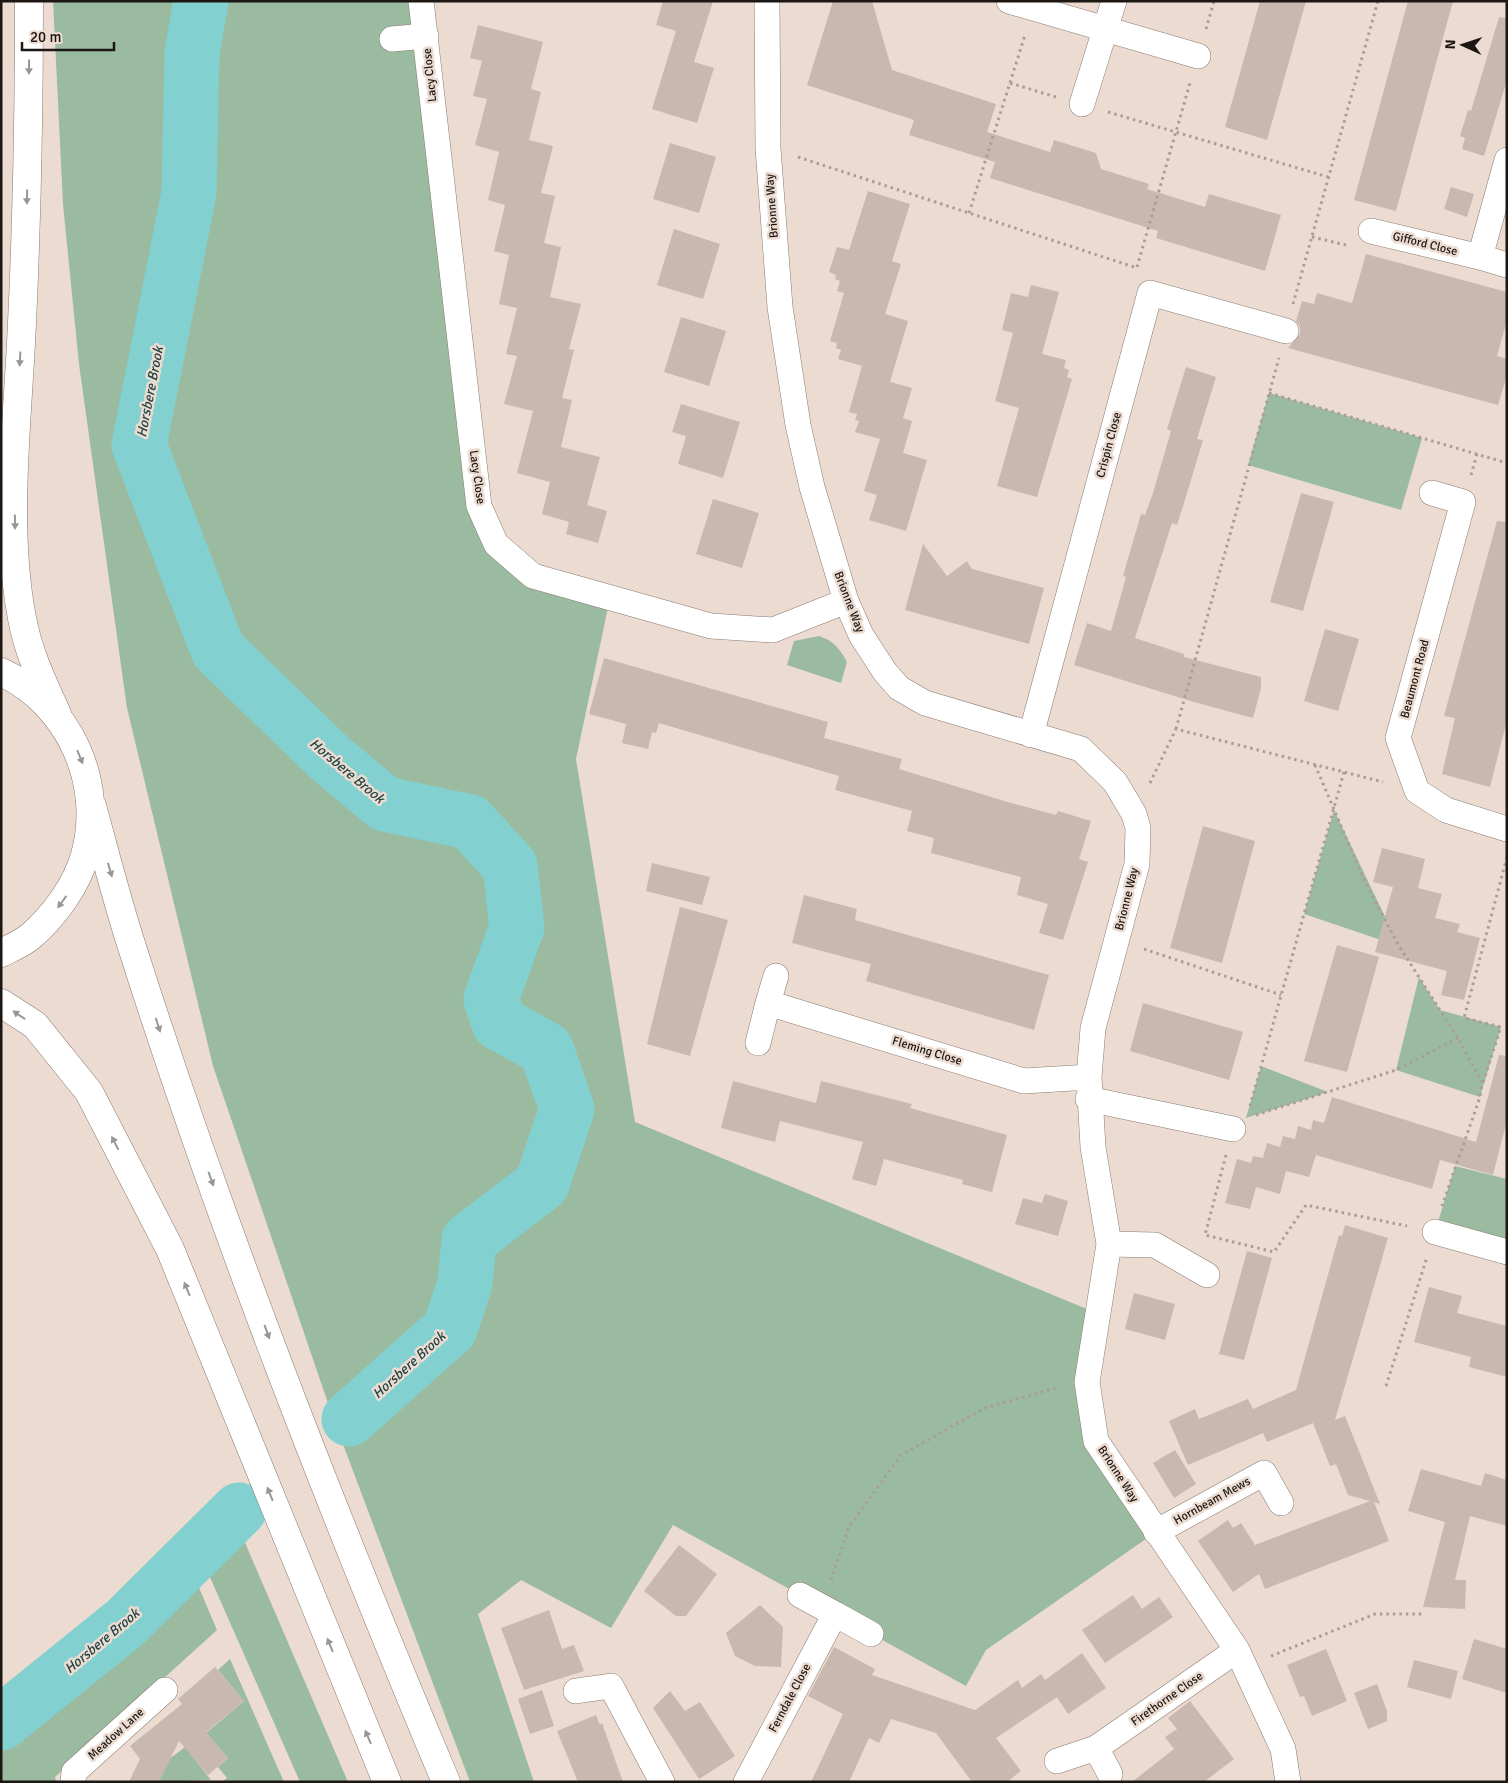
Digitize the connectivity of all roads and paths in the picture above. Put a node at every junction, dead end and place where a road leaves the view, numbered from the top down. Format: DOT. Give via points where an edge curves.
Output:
graph roads {
  1 [pos="29,1"];
  2 [pos="421,1"];
  3 [pos="767,1"];
  4 [pos="1009,1"];
  5 [pos="1114,1"];
  6 [pos="1214,1"];
  7 [pos="1378,1"];
  8 [pos="1033,8"];
  9 [pos="1106,29"];
  10 [pos="426,36"];
  11 [pos="392,39"];
  12 [pos="1198,56"];
  13 [pos="1082,104"];
  14 [pos="1176,132"];
  15 [pos="768,148"];
  16 [pos="1507,160"];
  17 [pos="1328,177"];
  18 [pos="969,213"];
  19 [pos="1371,231"];
  20 [pos="1480,257"];
  21 [pos="1507,264"];
  22 [pos="1137,268"];
  23 [pos="1150,293"];
  24 [pos="1286,330"];
  25 [pos="1269,392"];
  26 [pos="1507,463"];
  27 [pos="1432,493"];
  28 [pos="846,602"];
  29 [pos="1,672"];
  30 [pos="57,714"];
  31 [pos="1176,729"];
  32 [pos="1031,735"];
  33 [pos="1315,765"];
  34 [pos="1344,772"];
  35 [pos="1417,791"];
  36 [pos="92,806"];
  37 [pos="1334,810"];
  38 [pos="1134,814"];
  39 [pos="1507,829"];
  40 [pos="1507,857"];
  41 [pos="1117,939"];
  42 [pos="1,953"];
  43 [pos="776,976"];
  44 [pos="1281,995"];
  45 [pos="1,1003"];
  46 [pos="768,1003"];
  47 [pos="1458,1038"];
  48 [pos="758,1042"];
  49 [pos="1482,1082"];
  50 [pos="1088,1088"];
  51 [pos="1240,1124"];
  52 [pos="1435,1232"];
  53 [pos="1109,1244"];
  54 [pos="1507,1252"];
  55 [pos="1207,1274"];
  56 [pos="1087,1382"];
  57 [pos="1386,1386"];
  58 [pos="1281,1502"];
  59 [pos="1156,1532"];
  60 [pos="800,1595"];
  61 [pos="828,1610"];
  62 [pos="1422,1614"];
  63 [pos="871,1634"];
  64 [pos="1241,1658"];
  65 [pos="165,1690"];
  66 [pos="576,1691"];
  67 [pos="1096,1748"];
  68 [pos="1057,1761"];
  69 [pos="1110,1774"];
  70 [pos="73,1782"];
  71 [pos="386,1782"];
  72 [pos="446,1782"];
  73 [pos="662,1782"];
  74 [pos="746,1782"];
  75 [pos="1288,1782"];
  1 -- 30 [label="highway, one-way" via="26,219 14,478 16,555 22,618 36,666"];
  2 -- 10 [label="street, Lacy Close"];
  3 -- 15 [label="street, Brionne Way"];
  4 -- 8 [label="street"];
  5 -- 9 [label="street"];
  6 -- 12 [label="path"];
  7 -- 17 [label="path"];
  8 -- 9 [label="street"];
  8 -- 18 [label="path"];
  9 -- 12 [label="street"];
  9 -- 13 [label="street"];
  10 -- 11 [label="street, Lacy Close"];
  10 -- 28 [label="street, Lacy Close" via="479,506 496,544 533,576 711,626 773,630"];
  12 -- 14 [label="path"];
  14 -- 17 [label="path"];
  14 -- 22 [label="path"];
  15 -- 18 [label="path"];
  15 -- 28 [label="street, Brionne Way" via="780,307 798,425 812,487"];
  16 -- 20 [label="street"];
  17 -- 24 [label="path"];
  18 -- 22 [label="path"];
  19 -- 20 [label="street, Gifford Close"];
  20 -- 21 [label="street, Gifford Close"];
  22 -- 23 [label="path"];
  23 -- 24 [label="street"];
  23 -- 32 [label="street, Crispin Close"];
  24 -- 25 [label="path"];
  25 -- 26 [label="path"];
  25 -- 31 [label="path"];
  27 -- 35 [label="street, Beaumont Road" via="1463,502 1398,738"];
  28 -- 32 [label="street, Brionne Way" via="861,635 899,688 925,703"];
  29 -- 30 [label="highway" via="20,680"];
  30 -- 36 [label="highway, one-way" via="82,758"];
  31 -- 33 [label="path"];
  31 -- 38 [label="path"];
  32 -- 38 [label="street, Brionne Way" via="1081,749 1115,782"];
  33 -- 34 [label="path"];
  33 -- 37 [label="path"];
  34 -- 35 [label="path"];
  34 -- 37 [label="path"];
  35 -- 39 [label="street" via="1446,810"];
  36 -- 42 [label="highway, one-way" via="85,856 64,901 30,938"];
  36 -- 72 [label="highway, one-way" via="131,944 187,1113 304,1431"];
  37 -- 44 [label="path"];
  37 -- 47 [label="path" via="1399,946"];
  38 -- 41 [label="street, Brionne Way" via="1138,828 1137,864"];
  40 -- 49 [label="path" via="1464,1018 1501,1027"];
  41 -- 44 [label="path"];
  41 -- 50 [label="street, Brionne Way" via="1093,1028"];
  43 -- 46 [label="street"];
  44 -- 51 [label="path"];
  71 -- 45 [label="highway, one-way" via="170,1249 90,1092 35,1025"];
  46 -- 48 [label="street"];
  46 -- 50 [label="street, Fleming Close" via="1024,1081"];
  47 -- 49 [label="path"];
  47 -- 51 [label="path" via="1396,1070"];
  49 -- 52 [label="path"];
  50 -- 51 [label="street"];
  50 -- 53 [label="street, Brionne Way" via="1093,1147"];
  51 -- 52 [label="path" via="1205,1235 1274,1252 1306,1205"];
  52 -- 54 [label="street"];
  52 -- 57 [label="path"];
  53 -- 55 [label="street" via="1154,1245"];
  53 -- 56 [label="street, Brionne Way"];
  56 -- 59 [label="street, Brionne Way" via="1096,1442"];
  56 -- 61 [label="path" via="984,1408 901,1455 849,1526"];
  58 -- 59 [label="street, Hornbeam Mews" via="1264,1473"];
  59 -- 64 [label="street, Brionne Way"];
  60 -- 61 [label="street"];
  61 -- 63 [label="street"];
  61 -- 74 [label="street, Ferndale Close"];
  62 -- 64 [label="path" via="1374,1614"];
  64 -- 67 [label="street, Firethorne Close"];
  64 -- 75 [label="street, Brionne Way" via="1283,1750"];
  65 -- 70 [label="street, Meadow Lane" via="74,1772"];
  66 -- 73 [label="street" via="611,1686"];
  67 -- 68 [label="street, Firethorne Close"];
  67 -- 69 [label="street"];
}
